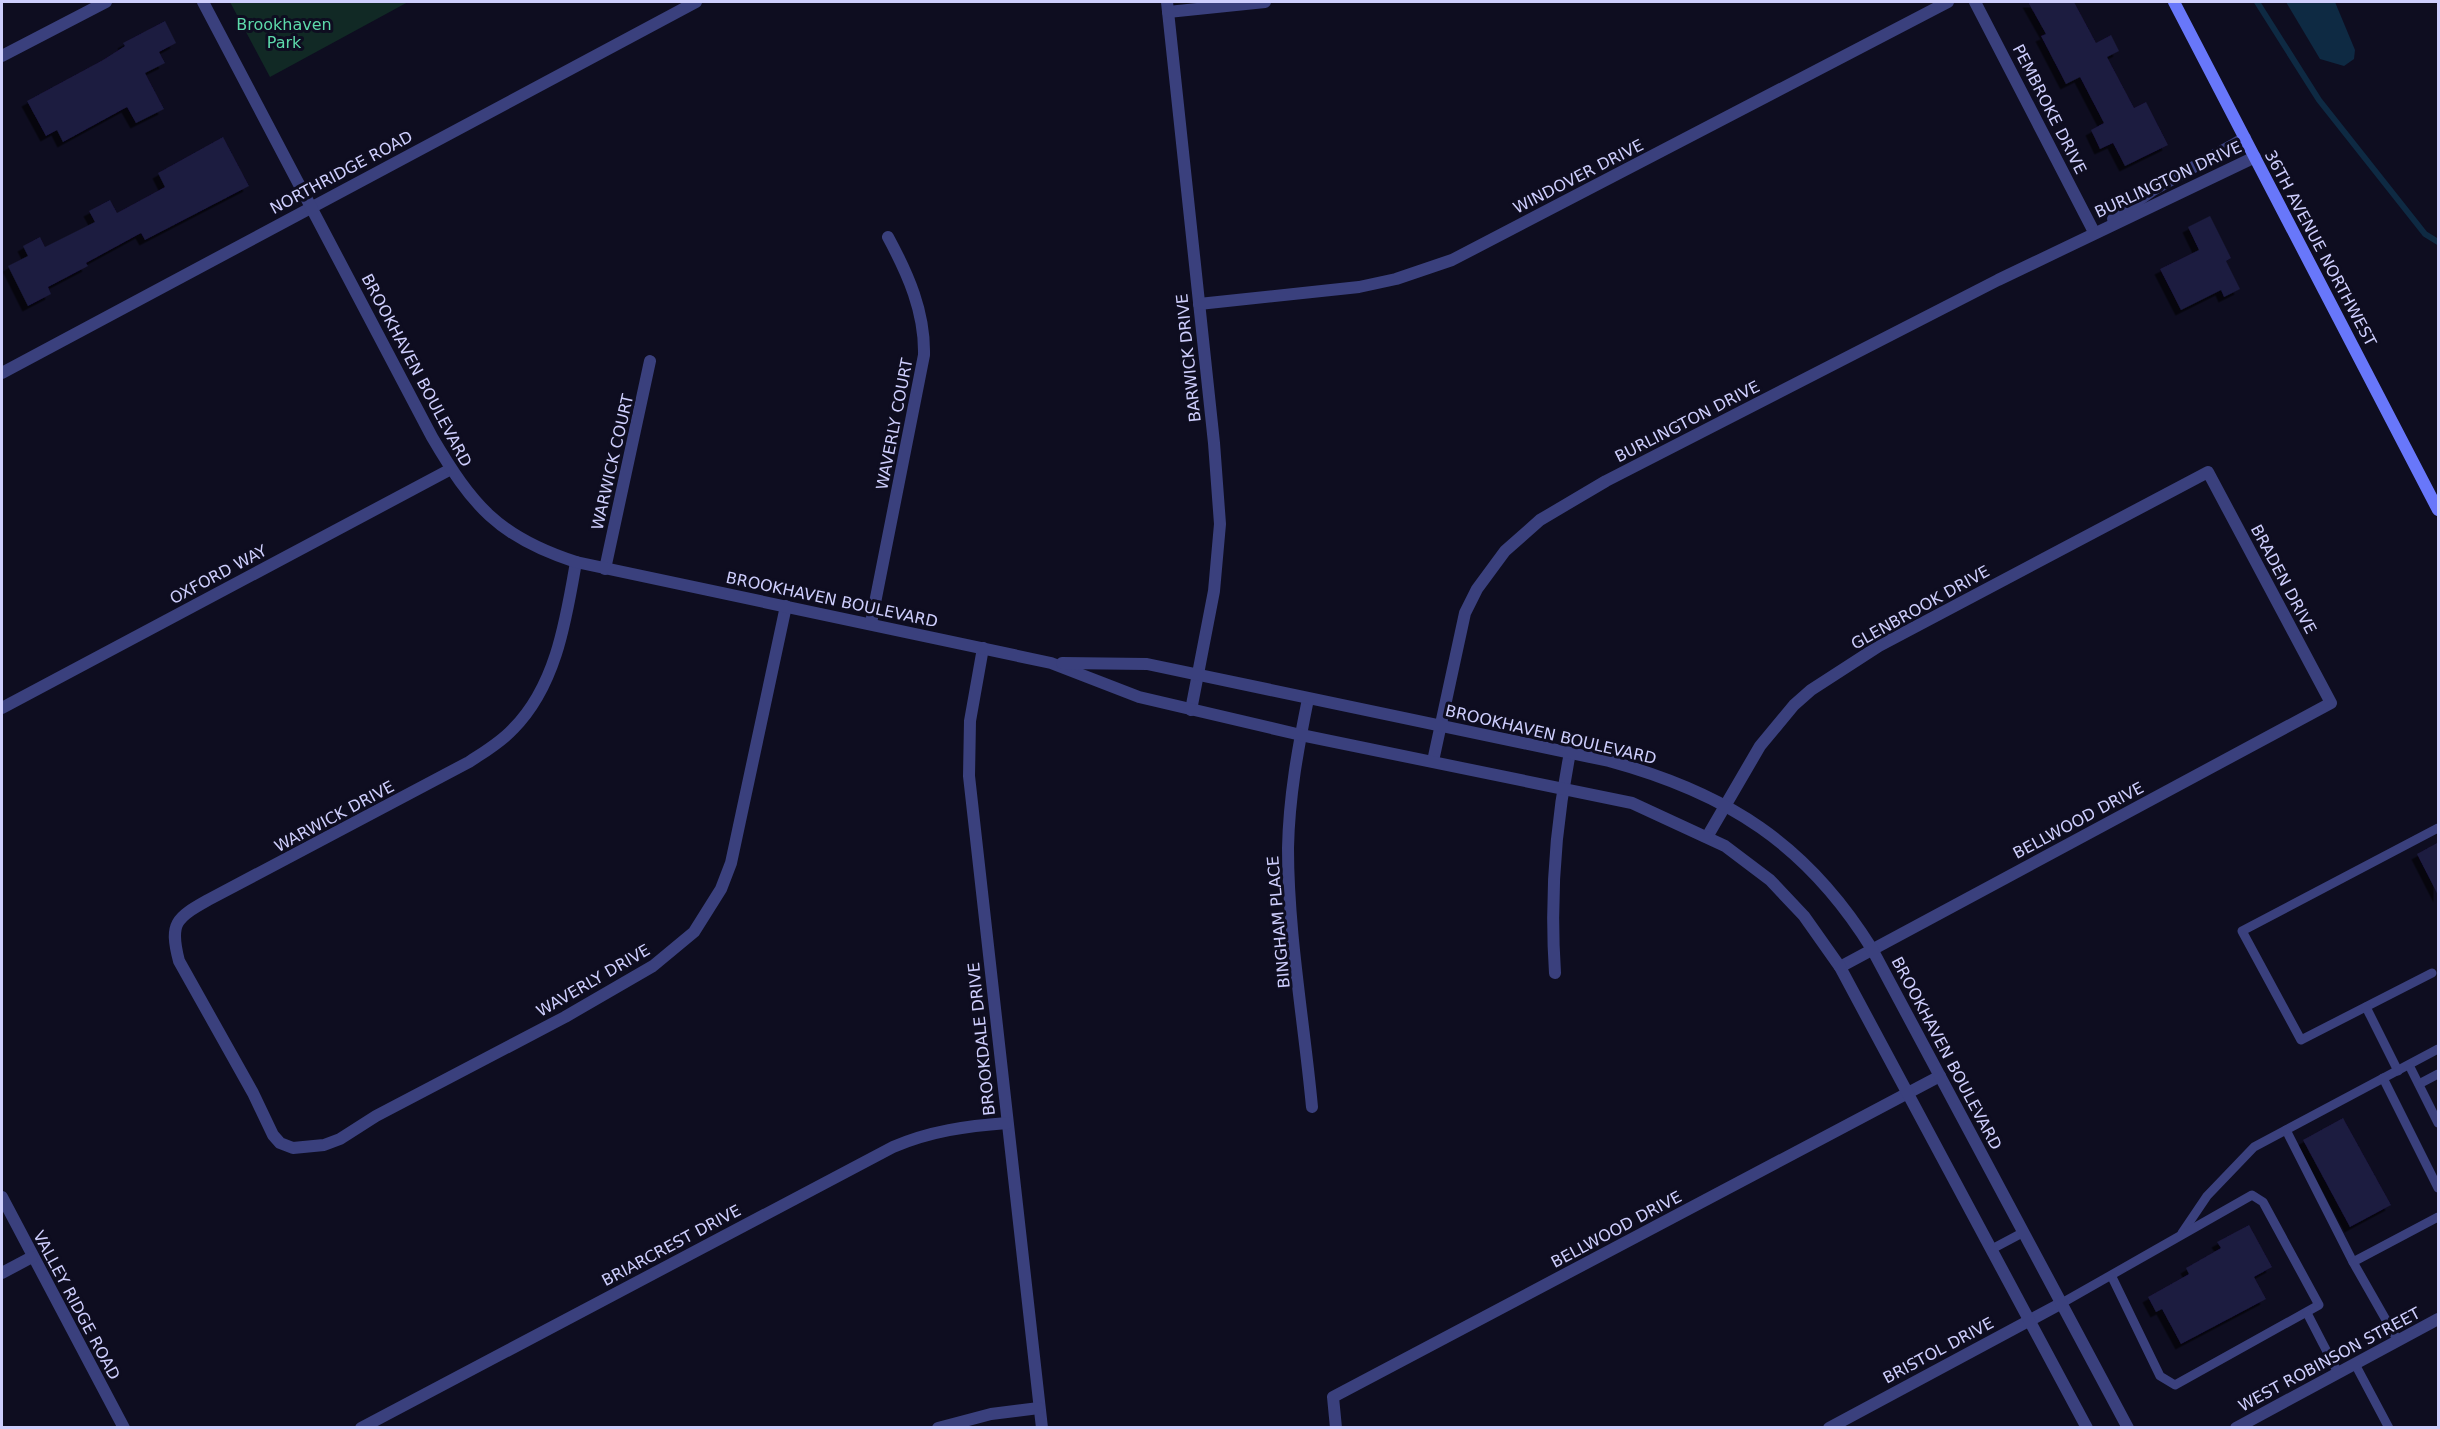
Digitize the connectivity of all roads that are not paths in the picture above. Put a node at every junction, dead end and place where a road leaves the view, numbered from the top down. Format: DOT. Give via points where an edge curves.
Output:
graph roads {
  1 [pos="106,2"];
  2 [pos="203,2"];
  3 [pos="696,2"];
  4 [pos="1264,2"];
  5 [pos="1948,2"];
  6 [pos="1976,2"];
  7 [pos="2174,2"];
  8 [pos="1167,7"];
  9 [pos="2,56"];
  10 [pos="2245,138"];
  11 [pos="2255,157"];
  12 [pos="312,206"];
  13 [pos="2094,232"];
  14 [pos="888,237"];
  15 [pos="1199,304"];
  16 [pos="650,362"];
  17 [pos="2,373"];
  18 [pos="451,469"];
  19 [pos="2208,472"];
  20 [pos="2439,510"];
  21 [pos="576,562"];
  22 [pos="605,569"];
  23 [pos="786,606"];
  24 [pos="871,623"];
  25 [pos="983,648"];
  26 [pos="1051,663"];
  27 [pos="1198,675"];
  28 [pos="1308,699"];
  29 [pos="2331,703"];
  30 [pos="2,708"];
  31 [pos="1191,710"];
  32 [pos="1440,725"];
  33 [pos="1301,735"];
  34 [pos="1570,753"];
  35 [pos="1433,761"];
  36 [pos="1563,789"];
  37 [pos="1725,804"];
  38 [pos="2439,828"];
  39 [pos="1707,837"];
  40 [pos="1872,949"];
  41 [pos="1840,967"];
  42 [pos="1555,973"];
  43 [pos="2432,973"];
  44 [pos="2366,1007"];
  45 [pos="2439,1049"];
  46 [pos="2409,1065"];
  47 [pos="2398,1071"];
  48 [pos="2439,1074"];
  49 [pos="1940,1076"];
  50 [pos="2383,1078"];
  51 [pos="2419,1084"];
  52 [pos="253,1093"];
  53 [pos="1910,1093"];
  54 [pos="1312,1107"];
  55 [pos="1007,1123"];
  56 [pos="2439,1123"];
  57 [pos="2286,1130"];
  58 [pos="2439,1188"];
  59 [pos="2,1197"];
  60 [pos="2439,1217"];
  61 [pos="2024,1232"];
  62 [pos="2180,1235"];
  63 [pos="1992,1249"];
  64 [pos="32,1257"];
  65 [pos="2353,1262"];
  66 [pos="2,1273"];
  67 [pos="2111,1275"];
  68 [pos="2062,1303"];
  69 [pos="2307,1313"];
  70 [pos="2439,1319"];
  71 [pos="2030,1320"];
  72 [pos="2398,1341"];
  73 [pos="2355,1364"];
  74 [pos="2338,1373"];
  75 [pos="1039,1408"];
  76 [pos="124,1428"];
  77 [pos="361,1428"];
  78 [pos="938,1428"];
  79 [pos="1042,1428"];
  80 [pos="1336,1428"];
  81 [pos="1829,1428"];
  82 [pos="2087,1428"];
  83 [pos="2127,1428"];
  84 [pos="2236,1428"];
  85 [pos="2389,1428"];
  1 -- 9 [label="street"];
  2 -- 12 [label="street, BROOKHAVEN BOULEVARD"];
  3 -- 12 [label="street, NORTHRIDGE ROAD"];
  4 -- 8 [label="street"];
  5 -- 15 [label="street, WINDOVER DRIVE" via="1452,260 1359,287"];
  6 -- 13 [label="street, PEMBROKE DRIVE"];
  7 -- 10 [label="main road, 36TH AVENUE NORTHWEST"];
  8 -- 15 [label="street, BARWICK DRIVE"];
  10 -- 11 [label="main road, 36TH AVENUE NORTHWEST"];
  10 -- 13 [label="street, BURLINGTON DRIVE" via="2153,190"];
  11 -- 13 [label="street, BURLINGTON DRIVE"];
  11 -- 20 [label="main road, 36TH AVENUE NORTHWEST"];
  12 -- 17 [label="street, NORTHRIDGE ROAD"];
  12 -- 18 [label="street, BROOKHAVEN BOULEVARD"];
  13 -- 32 [label="street, BURLINGTON DRIVE" via="1616,476 1540,520 1505,551 1477,589 1466,613"];
  14 -- 24 [label="street, WAVERLY COURT" via="906,272 922,321 924,355"];
  15 -- 27 [label="street, BARWICK DRIVE" via="1220,524 1217,568"];
  16 -- 22 [label="street, WARWICK COURT"];
  18 -- 21 [label="street, BROOKHAVEN BOULEVARD" via="464,489 499,525 544,552"];
  18 -- 30 [label="street, OXFORD WAY"];
  19 -- 29 [label="street, BRADEN DRIVE"];
  19 -- 37 [label="street, GLENBROOK DRIVE" via="1879,646 1832,675 1802,697 1776,725"];
  21 -- 22 [label="street, BROOKHAVEN BOULEVARD"];
  21 -- 52 [label="street, WARWICK DRIVE" via="554,661 536,698 514,729 469,762 208,900 175,924 179,961"];
  22 -- 23 [label="street, BROOKHAVEN BOULEVARD"];
  23 -- 24 [label="street, BROOKHAVEN BOULEVARD"];
  23 -- 52 [label="street, WAVERLY DRIVE" via="731,863 712,904 694,932 677,948 630,981 324,1145 293,1148 280,1143"];
  24 -- 25 [label="street, BROOKHAVEN BOULEVARD"];
  25 -- 26 [label="street, BROOKHAVEN BOULEVARD"];
  25 -- 55 [label="street, BROOKDALE DRIVE" via="970,721 969,776"];
  26 -- 27 [label="street, BROOKHAVEN BOULEVARD" via="1147,664"];
  26 -- 31 [label="street, BROOKHAVEN BOULEVARD" via="1139,697"];
  27 -- 28 [label="street, BROOKHAVEN BOULEVARD"];
  27 -- 31 [label="street, BARWICK DRIVE"];
  28 -- 32 [label="street, BROOKHAVEN BOULEVARD"];
  28 -- 33 [label="street, BINGHAM PLACE"];
  29 -- 40 [label="street, BELLWOOD DRIVE"];
  31 -- 33 [label="street, BROOKHAVEN BOULEVARD"];
  32 -- 34 [label="street, BROOKHAVEN BOULEVARD"];
  32 -- 35 [label="street, BURLINGTON DRIVE"];
  33 -- 35 [label="street, BROOKHAVEN BOULEVARD"];
  33 -- 54 [label="street, BINGHAM PLACE" via="1290,806 1289,893"];
  34 -- 36 [label="street"];
  34 -- 37 [label="street, BROOKHAVEN BOULEVARD" via="1646,771"];
  35 -- 36 [label="street, BROOKHAVEN BOULEVARD"];
  36 -- 39 [label="street, BROOKHAVEN BOULEVARD" via="1632,803"];
  36 -- 42 [label="street" via="1554,863"];
  37 -- 39 [label="street, GLENBROOK DRIVE"];
  37 -- 40 [label="street, BROOKHAVEN BOULEVARD" via="1784,843 1804,862 1842,905"];
  38 -- 44 [label="lane" via="2242,931 2301,1040"];
  39 -- 41 [label="street, BROOKHAVEN BOULEVARD" via="1770,880 1804,916"];
  40 -- 41 [label="street, BELLWOOD DRIVE"];
  40 -- 49 [label="street, BROOKHAVEN BOULEVARD"];
  41 -- 53 [label="street, BROOKHAVEN BOULEVARD"];
  43 -- 44 [label="lane"];
  44 -- 47 [label="lane"];
  45 -- 46 [label="lane"];
  46 -- 47 [label="lane"];
  46 -- 51 [label="lane"];
  47 -- 50 [label="lane"];
  48 -- 51 [label="lane"];
  49 -- 53 [label="street, BELLWOOD DRIVE"];
  49 -- 61 [label="street, BROOKHAVEN BOULEVARD"];
  50 -- 57 [label="lane"];
  50 -- 58 [label="lane"];
  51 -- 56 [label="lane"];
  53 -- 63 [label="street, BROOKHAVEN BOULEVARD"];
  53 -- 80 [label="street, BELLWOOD DRIVE" via="1333,1397"];
  55 -- 75 [label="street, BROOKDALE DRIVE"];
  55 -- 77 [label="street, BRIARCREST DRIVE" via="946,1130 893,1147"];
  57 -- 62 [label="lane" via="2254,1146 2206,1196"];
  57 -- 65 [label="lane"];
  59 -- 64 [label="street, VALLEY RIDGE ROAD"];
  60 -- 65 [label="lane"];
  61 -- 63 [label="lane"];
  61 -- 68 [label="street, BROOKHAVEN BOULEVARD"];
  62 -- 67 [label="lane"];
  62 -- 69 [label="lane" via="2252,1195 2262,1202 2319,1305"];
  63 -- 71 [label="street, BROOKHAVEN BOULEVARD"];
  64 -- 66 [label="street"];
  64 -- 76 [label="street, VALLEY RIDGE ROAD"];
  65 -- 72 [label="lane"];
  67 -- 68 [label="lane"];
  67 -- 69 [label="lane" via="2160,1376 2175,1385"];
  68 -- 71 [label="street, BRISTOL DRIVE"];
  68 -- 83 [label="street, BROOKHAVEN BOULEVARD"];
  69 -- 74 [label="lane"];
  70 -- 72 [label="street, WEST ROBINSON STREET"];
  71 -- 81 [label="street, BRISTOL DRIVE"];
  71 -- 82 [label="street, BROOKHAVEN BOULEVARD"];
  72 -- 73 [label="street, WEST ROBINSON STREET"];
  73 -- 74 [label="street, WEST ROBINSON STREET"];
  73 -- 85 [label="lane"];
  74 -- 84 [label="street, WEST ROBINSON STREET"];
  75 -- 78 [label="street" via="991,1414"];
  75 -- 79 [label="street, BROOKDALE DRIVE"];
}
